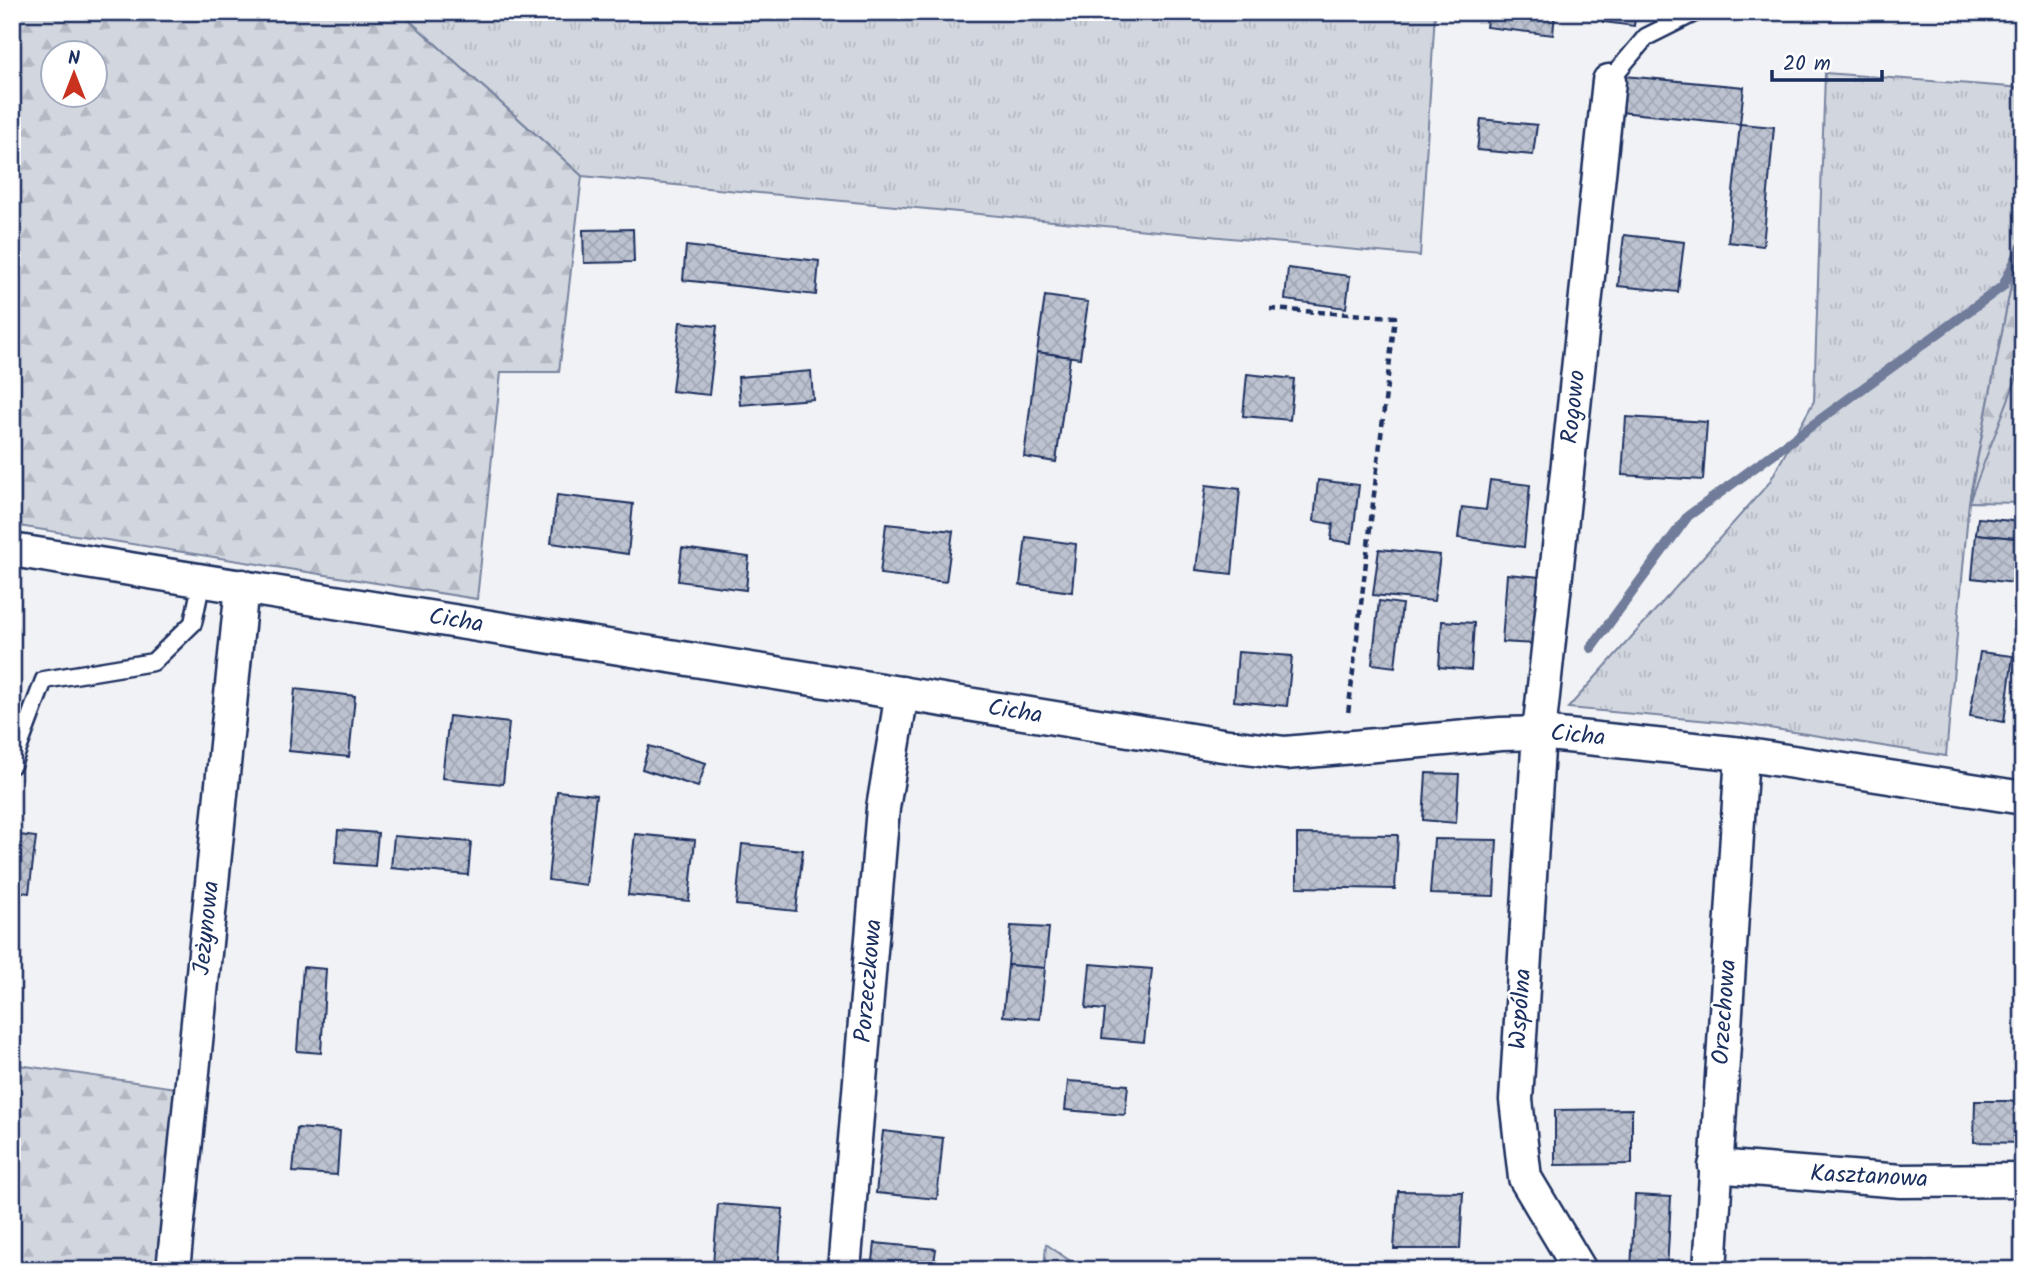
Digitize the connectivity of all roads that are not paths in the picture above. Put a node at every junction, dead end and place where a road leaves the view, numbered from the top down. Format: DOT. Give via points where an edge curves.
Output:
graph roads {
  1 [pos="1696,12"];
  2 [pos="1609,81"];
  3 [pos="12,550"];
  4 [pos="202,580"];
  5 [pos="242,586"];
  6 [pos="902,693"];
  7 [pos="1539,733"];
  8 [pos="1742,754"];
  9 [pos="12,765"];
  10 [pos="2023,798"];
  11 [pos="1716,1166"];
  12 [pos="2023,1180"];
  13 [pos="173,1270"];
  14 [pos="844,1270"];
  15 [pos="1580,1270"];
  16 [pos="1710,1270"];
  1 -- 2 [label="lane" via="1646,37"];
  2 -- 7 [label="street, Rogowo"];
  3 -- 4 [label="street, Cicha"];
  4 -- 5 [label="street, Cicha"];
  4 -- 9 [label="lane" via="194,623 153,662 44,680"];
  5 -- 6 [label="street, Cicha"];
  5 -- 13 [label="street, Jeżynowa"];
  6 -- 7 [label="street, Cicha" via="1285,753"];
  6 -- 14 [label="street, Porzeczkowa" via="883,808"];
  7 -- 8 [label="street, Cicha"];
  7 -- 15 [label="street, Wspólna" via="1516,1100 1525,1178"];
  8 -- 10 [label="street, Cicha"];
  8 -- 11 [label="street, Orzechowa"];
  11 -- 12 [label="street, Kasztanowa" via="1901,1181"];
  11 -- 16 [label="street, Orzechowa"];
}
